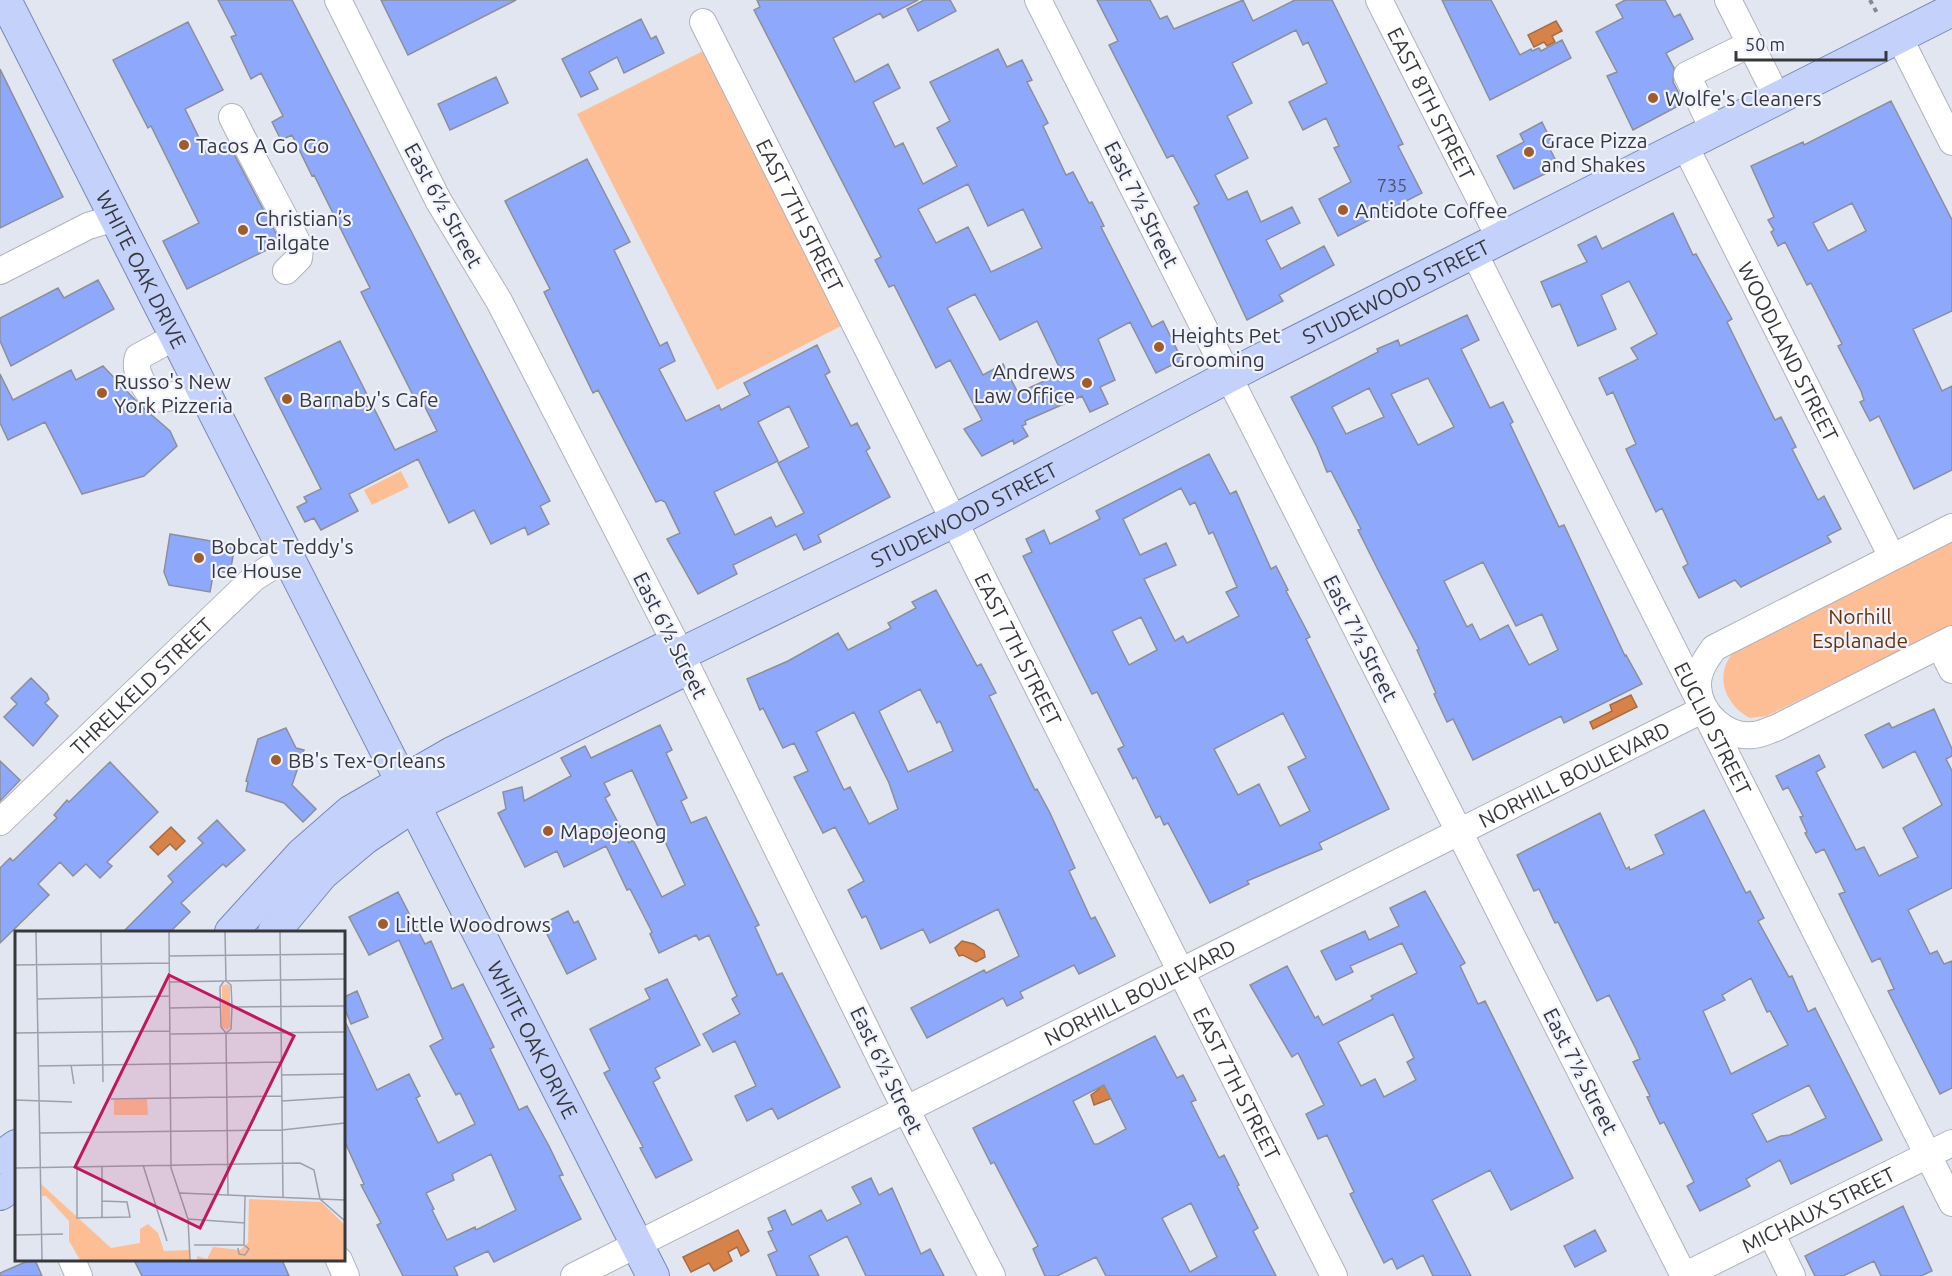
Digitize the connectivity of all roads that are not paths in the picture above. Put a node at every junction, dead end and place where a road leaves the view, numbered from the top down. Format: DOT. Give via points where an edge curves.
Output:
graph roads {
  1 [pos="338,0"];
  2 [pos="1038,0"];
  3 [pos="1379,0"];
  4 [pos="1728,0"];
  5 [pos="1952,10"];
  6 [pos="6,12"];
  7 [pos="703,22"];
  8 [pos="1899,37"];
  9 [pos="1750,44"];
  10 [pos="1778,99"];
  11 [pos="232,117"];
  12 [pos="1714,131"];
  13 [pos="1952,142"];
  14 [pos="1685,146"];
  15 [pos="114,218"];
  16 [pos="1487,246"];
  17 [pos="0,271"];
  18 [pos="286,271"];
  19 [pos="175,337"];
  20 [pos="1229,376"];
  21 [pos="198,382"];
  22 [pos="954,521"];
  23 [pos="1952,527"];
  24 [pos="287,556"];
  25 [pos="1892,556"];
  26 [pos="1946,642"];
  27 [pos="681,654"];
  28 [pos="1952,670"];
  29 [pos="1704,709"];
  30 [pos="407,794"];
  31 [pos="0,822"];
  32 [pos="1460,832"];
  33 [pos="233,931"];
  34 [pos="276,931"];
  35 [pos="1181,972"];
  36 [pos="906,1109"];
  37 [pos="1952,1143"];
  38 [pos="15,1147"];
  39 [pos="1928,1155"];
  40 [pos="0,1158"];
  41 [pos="15,1184"];
  42 [pos="0,1194"];
  43 [pos="1952,1203"];
  44 [pos="1771,1233"];
  45 [pos="637,1244"];
  46 [pos="72,1261"];
  47 [pos="339,1261"];
  48 [pos="79,1276"];
  49 [pos="346,1276"];
  50 [pos="574,1276"];
  51 [pos="653,1276"];
  52 [pos="992,1276"];
  53 [pos="1334,1276"];
  54 [pos="1684,1276"];
  55 [pos="1792,1276"];
  1 -- 27 [label="street, East 6½ Street" via="438,200 499,301"];
  2 -- 20 [label="street, East 7½ Street"];
  3 -- 16 [label="street, EAST 8TH STREET"];
  4 -- 9 [label="street"];
  5 -- 8 [label="main road, STUDEWOOD STREET"];
  6 -- 15 [label="main road, WHITE OAK DRIVE"];
  7 -- 22 [label="street, EAST 7TH STREET"];
  8 -- 10 [label="main road, STUDEWOOD STREET"];
  8 -- 13 [label="street"];
  9 -- 10 [label="street"];
  9 -- 12 [label="street" via="1687,75"];
  10 -- 12 [label="main road, STUDEWOOD STREET"];
  11 -- 18 [label="street" via="300,248 299,258"];
  12 -- 14 [label="main road, STUDEWOOD STREET"];
  14 -- 16 [label="main road, STUDEWOOD STREET"];
  14 -- 25 [label="street, WOODLAND STREET"];
  15 -- 17 [label="street" via="88,226"];
  15 -- 19 [label="main road, WHITE OAK DRIVE"];
  16 -- 20 [label="main road, STUDEWOOD STREET"];
  16 -- 29 [label="street, EUCLID STREET"];
  19 -- 21 [label="main road, WHITE OAK DRIVE"];
  19 -- 21 [label="street" via="138,357 135,369 148,394 155,399 166,399"];
  20 -- 22 [label="main road, STUDEWOOD STREET"];
  20 -- 32 [label="street, East 7½ Street"];
  21 -- 24 [label="main road, WHITE OAK DRIVE"];
  22 -- 27 [label="main road, STUDEWOOD STREET"];
  22 -- 35 [label="street, EAST 7TH STREET"];
  23 -- 25 [label="street"];
  24 -- 30 [label="main road, WHITE OAK DRIVE"];
  24 -- 31 [label="street, THRELKELD STREET" via="254,578"];
  25 -- 29 [label="street" via="1714,648 1703,663 1698,686"];
  26 -- 28 [label="street"];
  26 -- 29 [label="street" via="1776,728 1754,735 1737,734 1720,726"];
  27 -- 30 [label="main road" via="674,675"];
  27 -- 36 [label="street, East 6½ Street"];
  29 -- 32 [label="street, NORHILL BOULEVARD"];
  29 -- 39 [label="street, EUCLID STREET"];
  30 -- 33 [label="main road" via="347,814 302,854"];
  30 -- 34 [label="main road" via="365,838 322,874"];
  30 -- 45 [label="main road, WHITE OAK DRIVE"];
  32 -- 35 [label="street, NORHILL BOULEVARD"];
  32 -- 54 [label="street, East 7½ Street"];
  35 -- 36 [label="street, NORHILL BOULEVARD"];
  35 -- 53 [label="street, EAST 7TH STREET"];
  36 -- 45 [label="street, NORHILL BOULEVARD"];
  36 -- 52 [label="street, East 6½ Street"];
  37 -- 39 [label="street, MICHAUX STREET"];
  38 -- 40 [label="main road"];
  39 -- 43 [label="street, EUCLID STREET"];
  39 -- 44 [label="street, MICHAUX STREET"];
  41 -- 42 [label="main road"];
  44 -- 54 [label="street, MICHAUX STREET"];
  44 -- 55 [label="street"];
  45 -- 50 [label="street, NORHILL BOULEVARD"];
  45 -- 51 [label="main road, WHITE OAK DRIVE"];
  46 -- 48 [label="street"];
  47 -- 49 [label="street"];
}
